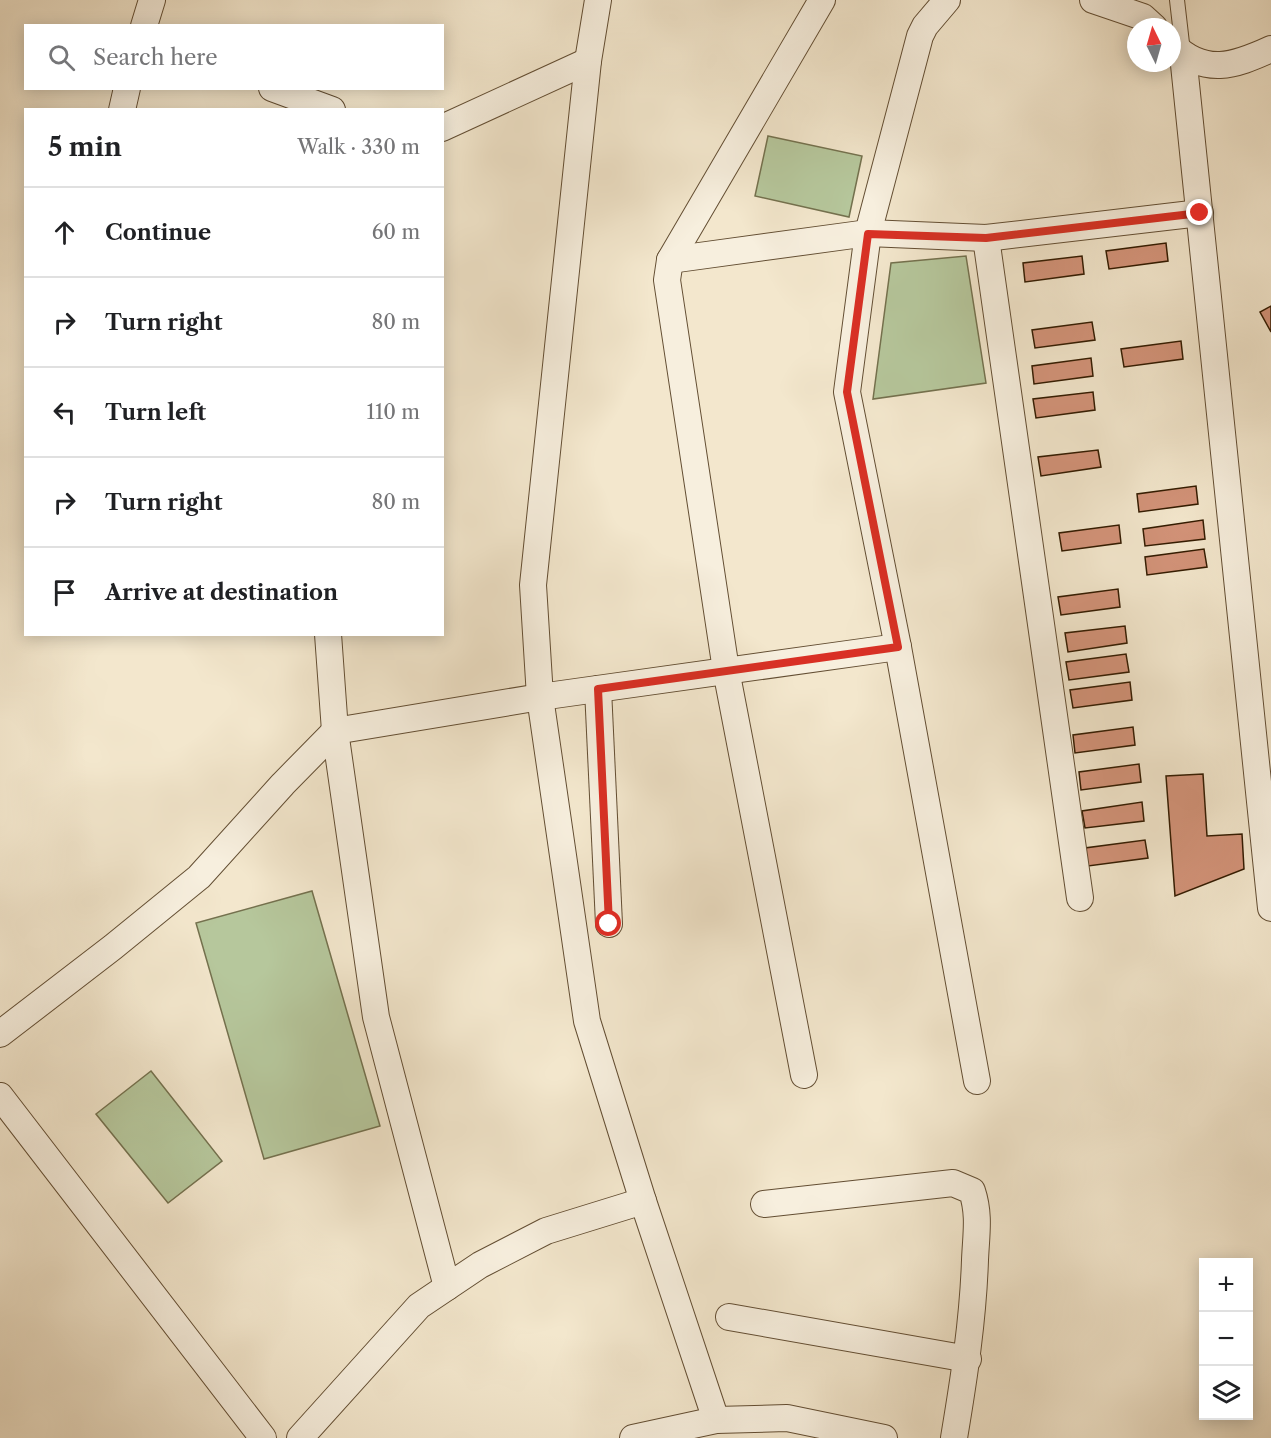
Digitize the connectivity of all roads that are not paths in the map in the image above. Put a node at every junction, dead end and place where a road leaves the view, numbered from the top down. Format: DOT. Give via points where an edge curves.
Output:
graph roads {
  1 [pos="152,0"];
  2 [pos="598,0"];
  3 [pos="822,0"];
  4 [pos="947,0"];
  5 [pos="1093,0"];
  6 [pos="1177,0"];
  7 [pos="1144,18"];
  8 [pos="1177,18"];
  9 [pos="145,24"];
  10 [pos="1271,48"];
  11 [pos="1181,52"];
  12 [pos="588,61"];
  13 [pos="1181,72"];
  14 [pos="127,90"];
  15 [pos="277,90"];
  16 [pos="122,108"];
  17 [pos="327,108"];
  18 [pos="444,127"];
  19 [pos="1200,213"];
  20 [pos="868,234"];
  21 [pos="986,238"];
  22 [pos="670,260"];
  23 [pos="328,636"];
  24 [pos="898,647"];
  25 [pos="726,670"];
  26 [pos="598,689"];
  27 [pos="540,697"];
  28 [pos="335,731"];
  29 [pos="1080,898"];
  30 [pos="1271,908"];
  31 [pos="609,924"];
  32 [pos="0,1034"];
  33 [pos="804,1075"];
  34 [pos="977,1081"];
  35 [pos="0,1096"];
  36 [pos="643,1201"];
  37 [pos="765,1204"];
  38 [pos="447,1287"];
  39 [pos="729,1317"];
  40 [pos="968,1359"];
  41 [pos="716,1420"];
  42 [pos="263,1438"];
  43 [pos="300,1438"];
  44 [pos="633,1438"];
  45 [pos="884,1438"];
  46 [pos="954,1438"];
  1 -- 9 [label="street"];
  2 -- 12 [label="street"];
  3 -- 22 [label="street"];
  4 -- 20 [label="street" via="921,36"];
  5 -- 7 [label="street"];
  6 -- 8 [label="lane"];
  10 -- 11 [label="street" via="1254,57 1208,66"];
  12 -- 18 [label="street"];
  12 -- 27 [label="street" via="533,585"];
  13 -- 19 [label="street"];
  14 -- 16 [label="street"];
  15 -- 17 [label="street"];
  19 -- 21 [label="street"];
  19 -- 30 [label="street"];
  20 -- 21 [label="street"];
  20 -- 22 [label="street"];
  20 -- 24 [label="street" via="847,392"];
  21 -- 29 [label="street"];
  22 -- 25 [label="street" via="667,280"];
  23 -- 28 [label="street"];
  24 -- 25 [label="street"];
  24 -- 34 [label="street"];
  25 -- 26 [label="street"];
  25 -- 33 [label="street"];
  26 -- 27 [label="street"];
  26 -- 31 [label="street"];
  27 -- 28 [label="street"];
  27 -- 36 [label="street" via="587,1021"];
  28 -- 32 [label="street" via="199,877"];
  28 -- 38 [label="street" via="376,1017"];
  35 -- 42 [label="street"];
  36 -- 38 [label="street" via="546,1231"];
  36 -- 41 [label="street"];
  37 -- 40 [label="street" via="953,1183 972,1191 978,1208"];
  38 -- 43 [label="street" via="419,1306"];
  39 -- 40 [label="street"];
  40 -- 46 [label="street"];
  41 -- 44 [label="street"];
  41 -- 45 [label="street" via="787,1418"];
}
